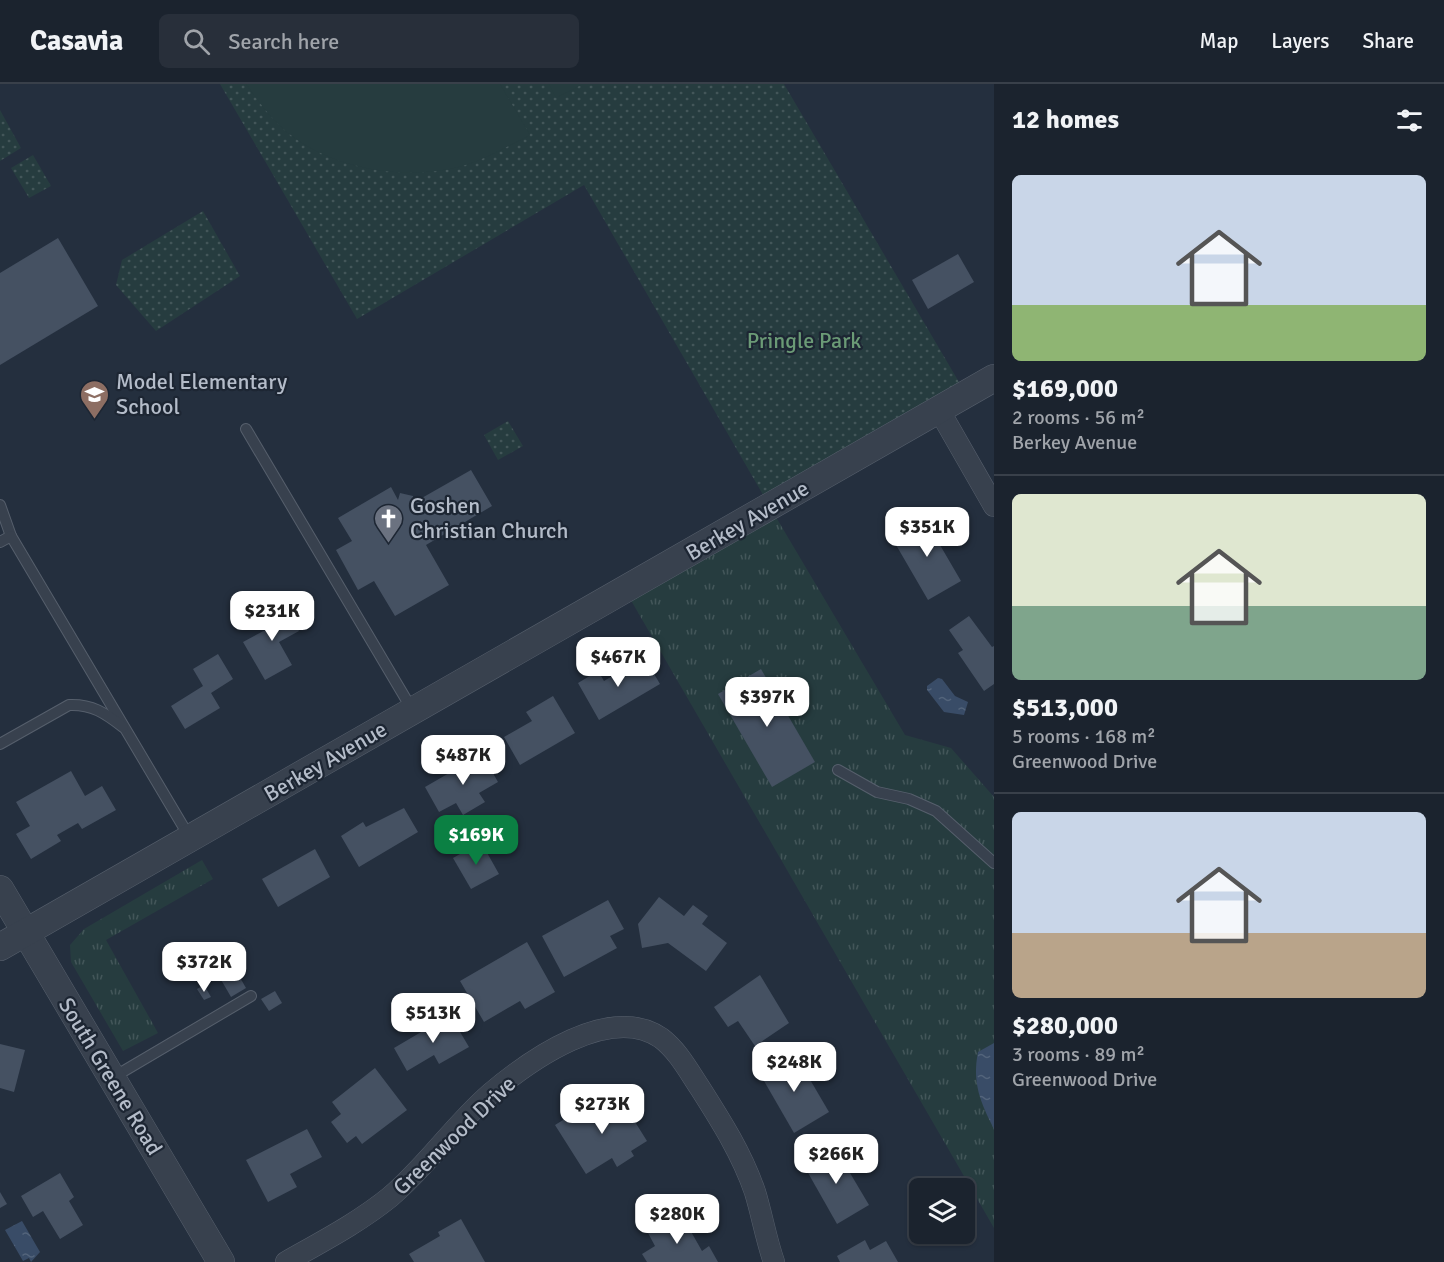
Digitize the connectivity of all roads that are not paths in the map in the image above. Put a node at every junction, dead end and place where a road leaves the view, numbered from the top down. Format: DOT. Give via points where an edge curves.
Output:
graph roads {
  1 [pos="994,378"];
  2 [pos="939,410"];
  3 [pos="246,429"];
  4 [pos="0,505"];
  5 [pos="994,506"];
  6 [pos="11,536"];
  7 [pos="0,542"];
  8 [pos="413,711"];
  9 [pos="125,729"];
  10 [pos="0,744"];
  11 [pos="838,770"];
  12 [pos="190,838"];
  13 [pos="994,863"];
  14 [pos="0,890"];
  15 [pos="26,933"];
  16 [pos="0,947"];
  17 [pos="251,996"];
  18 [pos="112,1078"];
  19 [pos="221,1262"];
  20 [pos="286,1262"];
  21 [pos="774,1262"];
  1 -- 2 [label="street, Berkey Avenue"];
  2 -- 5 [label="street"];
  2 -- 8 [label="street, Berkey Avenue"];
  3 -- 8 [label="lane"];
  4 -- 6 [label="lane"];
  6 -- 7 [label="lane"];
  6 -- 9 [label="lane"];
  8 -- 12 [label="street, Berkey Avenue"];
  9 -- 10 [label="lane" via="102,711 69,705"];
  9 -- 12 [label="lane"];
  11 -- 13 [label="lane" via="877,792 909,799 936,811"];
  12 -- 15 [label="street, Berkey Avenue"];
  14 -- 15 [label="street, South Greene Road"];
  15 -- 16 [label="street, Berkey Avenue"];
  15 -- 18 [label="street, South Greene Road"];
  17 -- 18 [label="lane"];
  18 -- 19 [label="street, South Greene Road"];
  20 -- 21 [label="street, Greenwood Drive" via="391,1196 491,1094 521,1071 582,1035 611,1026 640,1027 678,1054 744,1163"];
}
